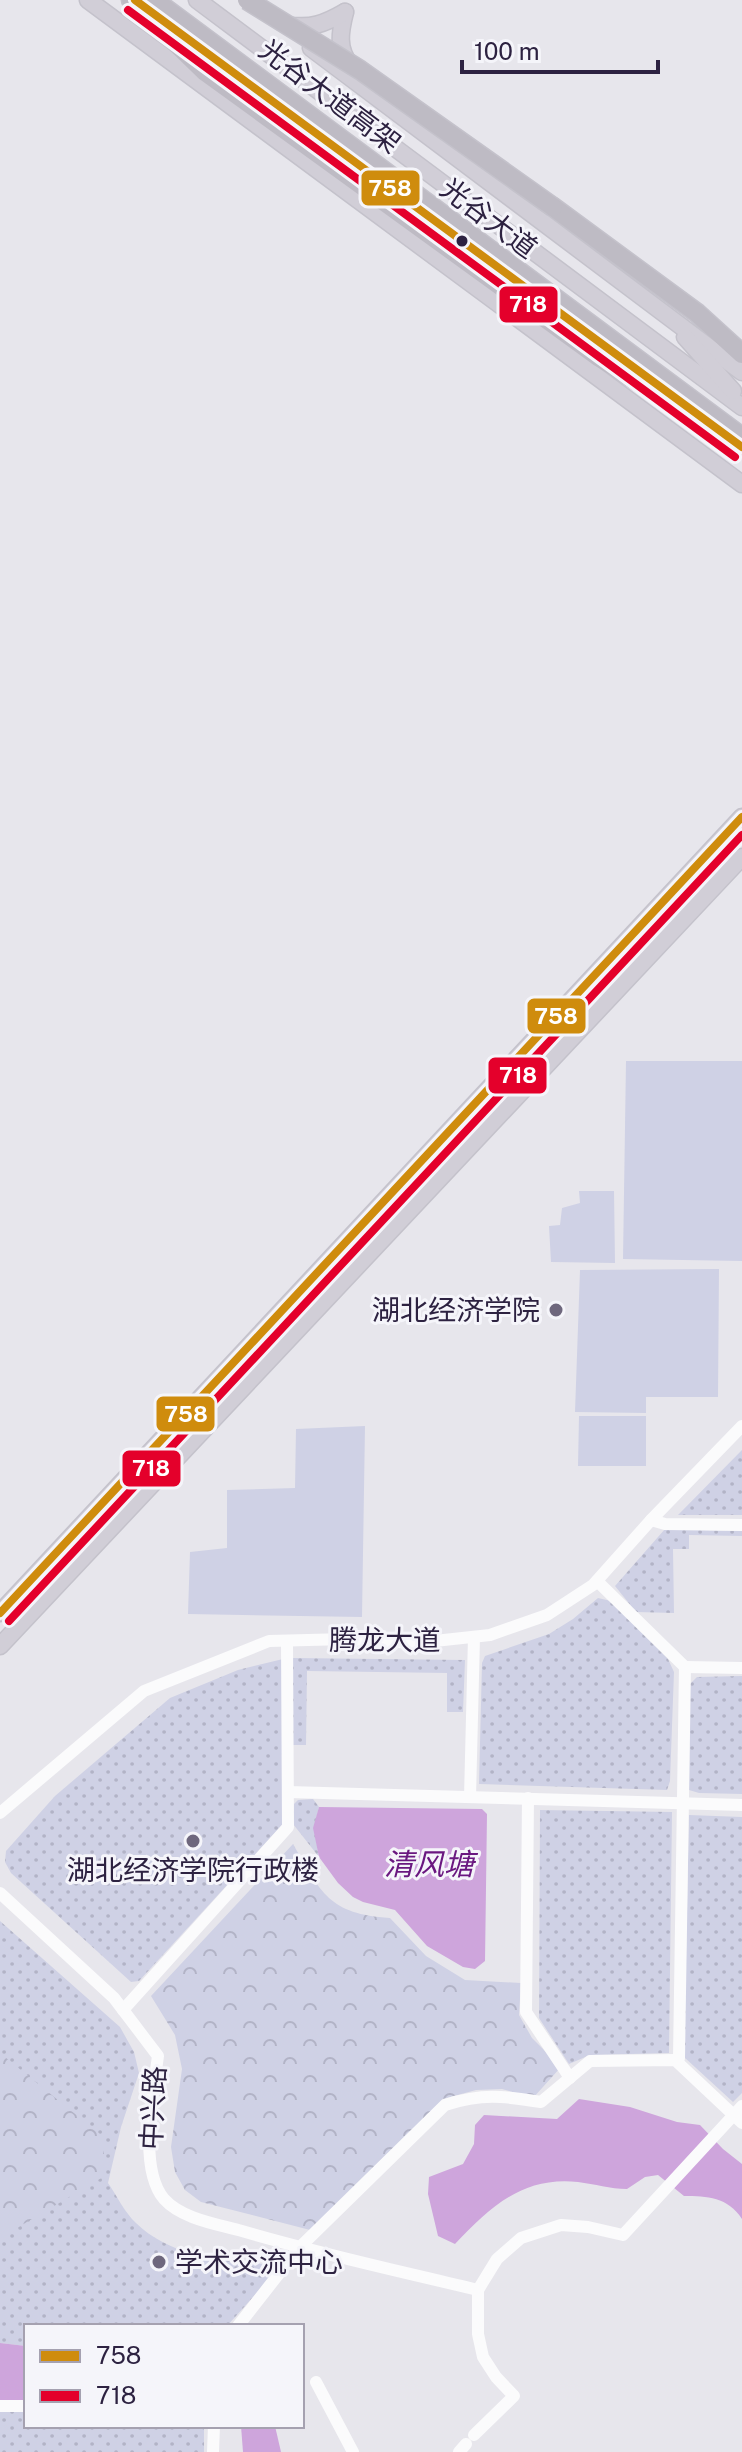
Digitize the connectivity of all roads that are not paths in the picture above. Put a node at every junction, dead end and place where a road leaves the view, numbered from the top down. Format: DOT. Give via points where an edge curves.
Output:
graph roads {
  1 [pos="88,0"];
  2 [pos="133,0"];
  3 [pos="154,0"];
  4 [pos="175,0"];
  5 [pos="197,0"];
  6 [pos="247,0"];
  7 [pos="277,23"];
  8 [pos="367,90"];
  9 [pos="659,308"];
  10 [pos="742,354"];
  11 [pos="742,372"];
  12 [pos="742,404"];
  13 [pos="742,423"];
  14 [pos="733,435"];
  15 [pos="742,447"];
  16 [pos="742,484"];
  17 [pos="742,817"];
  18 [pos="742,857"];
  19 [pos="742,1426"];
  20 [pos="651,1520"];
  21 [pos="742,1525"];
  22 [pos="597,1581"];
  23 [pos="0,1613"];
  24 [pos="474,1637"];
  25 [pos="287,1641"];
  26 [pos="0,1646"];
  27 [pos="685,1667"];
  28 [pos="742,1668"];
  29 [pos="288,1792"];
  30 [pos="470,1797"];
  31 [pos="528,1798"];
  32 [pos="682,1802"];
  33 [pos="742,1805"];
  34 [pos="0,1813"];
  35 [pos="0,1893"];
  36 [pos="123,2010"];
  37 [pos="675,2060"];
  38 [pos="570,2078"];
  39 [pos="739,2115"];
  40 [pos="299,2248"];
  41 [pos="478,2290"];
  42 [pos="240,2324"];
  43 [pos="316,2382"];
  44 [pos="0,2406"];
  45 [pos="24,2406"];
  46 [pos="214,2428"];
  47 [pos="466,2444"];
  48 [pos="213,2452"];
  49 [pos="353,2452"];
  1 -- 16 [label="main road"];
  2 -- 14 [label="main road, 光谷大道"];
  2 -- 14 [label="highway" via="205,72 459,257 598,357"];
  3 -- 14 [label="highway, 光谷大道高架"];
  4 -- 13 [label="highway, 光谷大道高架"];
  5 -- 12 [label="main road, 光谷大道"];
  6 -- 7 [label="main road"];
  6 -- 10 [label="highway, bridge" via="360,70 553,207 697,313"];
  7 -- 8 [label="main road"];
  7 -- 8 [label="main road" via="305,28 345,12 339,34 343,56"];
  8 -- 9 [label="main road"];
  9 -- 11 [label="main road"];
  9 -- 12 [label="main road"];
  14 -- 15 [label="main road, 光谷大道"];
  17 -- 23 [label="main road"];
  18 -- 26 [label="main road"];
  19 -- 20 [label="street, 腾龙大道"];
  20 -- 21 [label="street"];
  20 -- 22 [label="street, 腾龙大道"];
  22 -- 24 [label="street, 腾龙大道" via="547,1615"];
  22 -- 27 [label="street"];
  24 -- 25 [label="street, 腾龙大道" via="416,1643"];
  24 -- 30 [label="street"];
  25 -- 29 [label="street"];
  25 -- 34 [label="street, 腾龙大道" via="269,1641 144,1691"];
  27 -- 28 [label="street"];
  27 -- 32 [label="street"];
  29 -- 30 [label="street"];
  29 -- 36 [label="street" via="288,1827"];
  30 -- 31 [label="street"];
  31 -- 32 [label="street"];
  31 -- 38 [label="street" via="526,2012"];
  32 -- 33 [label="street"];
  32 -- 37 [label="street"];
  35 -- 36 [label="street, 中兴路"];
  36 -- 40 [label="street, 中兴路" via="158,2056 150,2168 164,2198 186,2214"];
  37 -- 38 [label="street" via="590,2061"];
  37 -- 39 [label="street"];
  38 -- 40 [label="street" via="541,2102 493,2094 445,2105"];
  39 -- 41 [label="street" via="623,2235 561,2225 521,2238 497,2259"];
  40 -- 41 [label="street, 中兴路"];
  40 -- 42 [label="street"];
  41 -- 47 [label="street" via="483,2357 514,2396"];
  43 -- 49 [label="street"];
  44 -- 45 [label="street"];
  46 -- 48 [label="street"];
}
